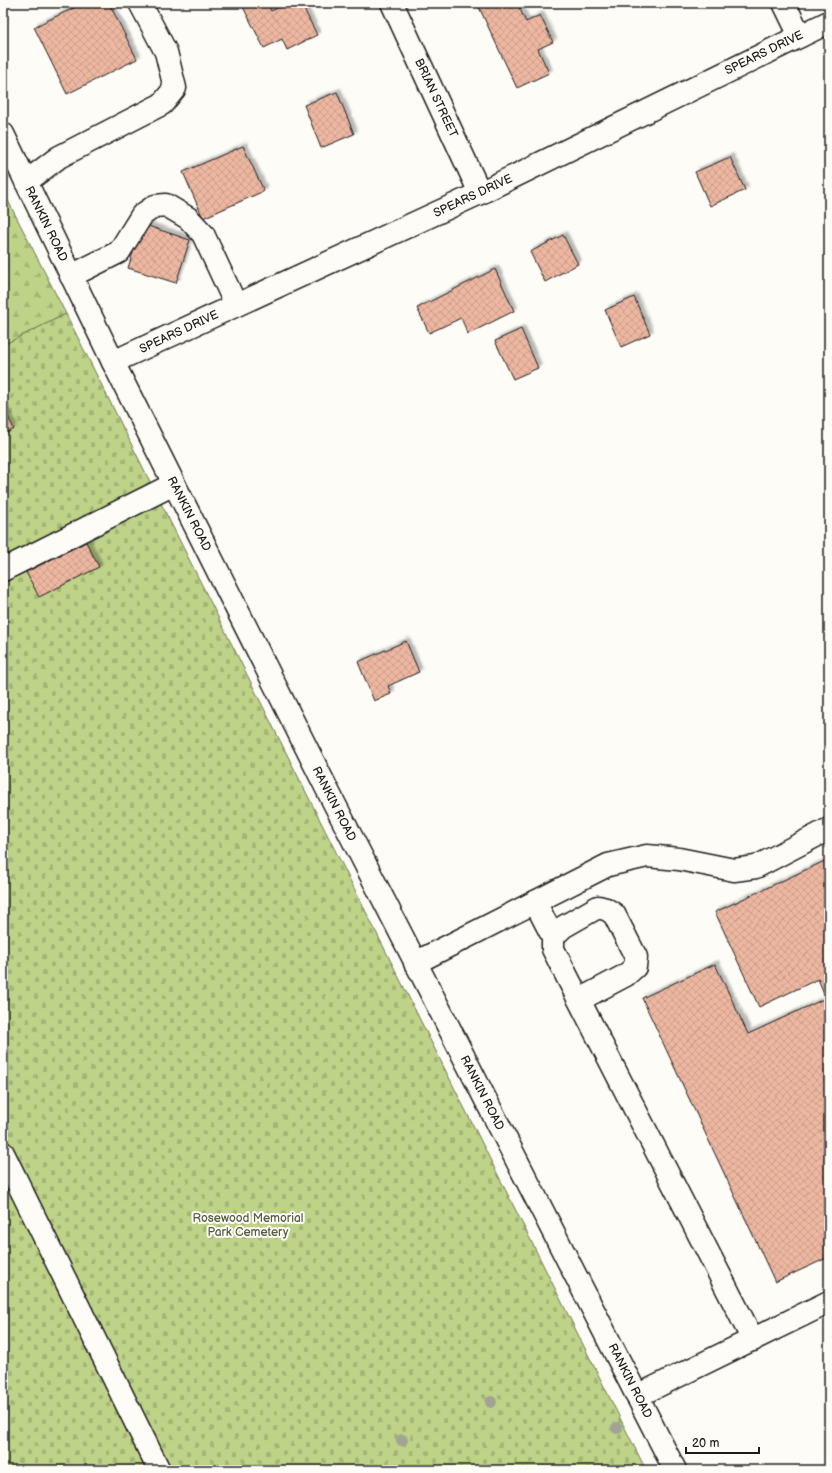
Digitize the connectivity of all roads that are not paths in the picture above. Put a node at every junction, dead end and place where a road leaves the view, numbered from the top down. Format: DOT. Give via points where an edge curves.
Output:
graph roads {
  1 [pos="140,3"];
  2 [pos="392,3"];
  3 [pos="784,3"];
  4 [pos="829,22"];
  5 [pos="800,36"];
  6 [pos="3,134"];
  7 [pos="26,182"];
  8 [pos="480,193"];
  9 [pos="71,276"];
  10 [pos="236,306"];
  11 [pos="113,362"];
  12 [pos="174,484"];
  13 [pos="3,570"];
  14 [pos="829,829"];
  15 [pos="535,902"];
  16 [pos="553,937"];
  17 [pos="415,963"];
  18 [pos="579,1000"];
  19 [pos="3,1153"];
  20 [pos="829,1302"];
  21 [pos="753,1340"];
  22 [pos="637,1396"];
  23 [pos="159,1470"];
  24 [pos="675,1470"];
  1 -- 7 [label="street" via="166,52 175,88 162,104 59,157"];
  2 -- 8 [label="street, BRIAN STREET"];
  3 -- 5 [label="street"];
  4 -- 5 [label="street, SPEARS DRIVE"];
  5 -- 8 [label="street, SPEARS DRIVE"];
  6 -- 7 [label="street, RANKIN ROAD"];
  7 -- 9 [label="street, RANKIN ROAD"];
  8 -- 10 [label="street, SPEARS DRIVE"];
  9 -- 10 [label="street" via="119,252 142,215 155,206 166,205 188,218 203,234"];
  9 -- 11 [label="street, RANKIN ROAD"];
  10 -- 11 [label="street, SPEARS DRIVE"];
  11 -- 12 [label="street, RANKIN ROAD"];
  12 -- 13 [label="street"];
  12 -- 17 [label="street, RANKIN ROAD"];
  14 -- 15 [label="street" via="756,867 734,870 679,859 647,856 608,865"];
  15 -- 16 [label="street"];
  15 -- 17 [label="street"];
  16 -- 18 [label="street" via="553,949"];
  16 -- 18 [label="street" via="563,927 598,907 614,914 636,957 635,967 626,975"];
  17 -- 22 [label="street, RANKIN ROAD"];
  18 -- 21 [label="street"];
  19 -- 23 [label="street"];
  20 -- 21 [label="street"];
  21 -- 22 [label="street"];
  22 -- 24 [label="street, RANKIN ROAD"];
}
